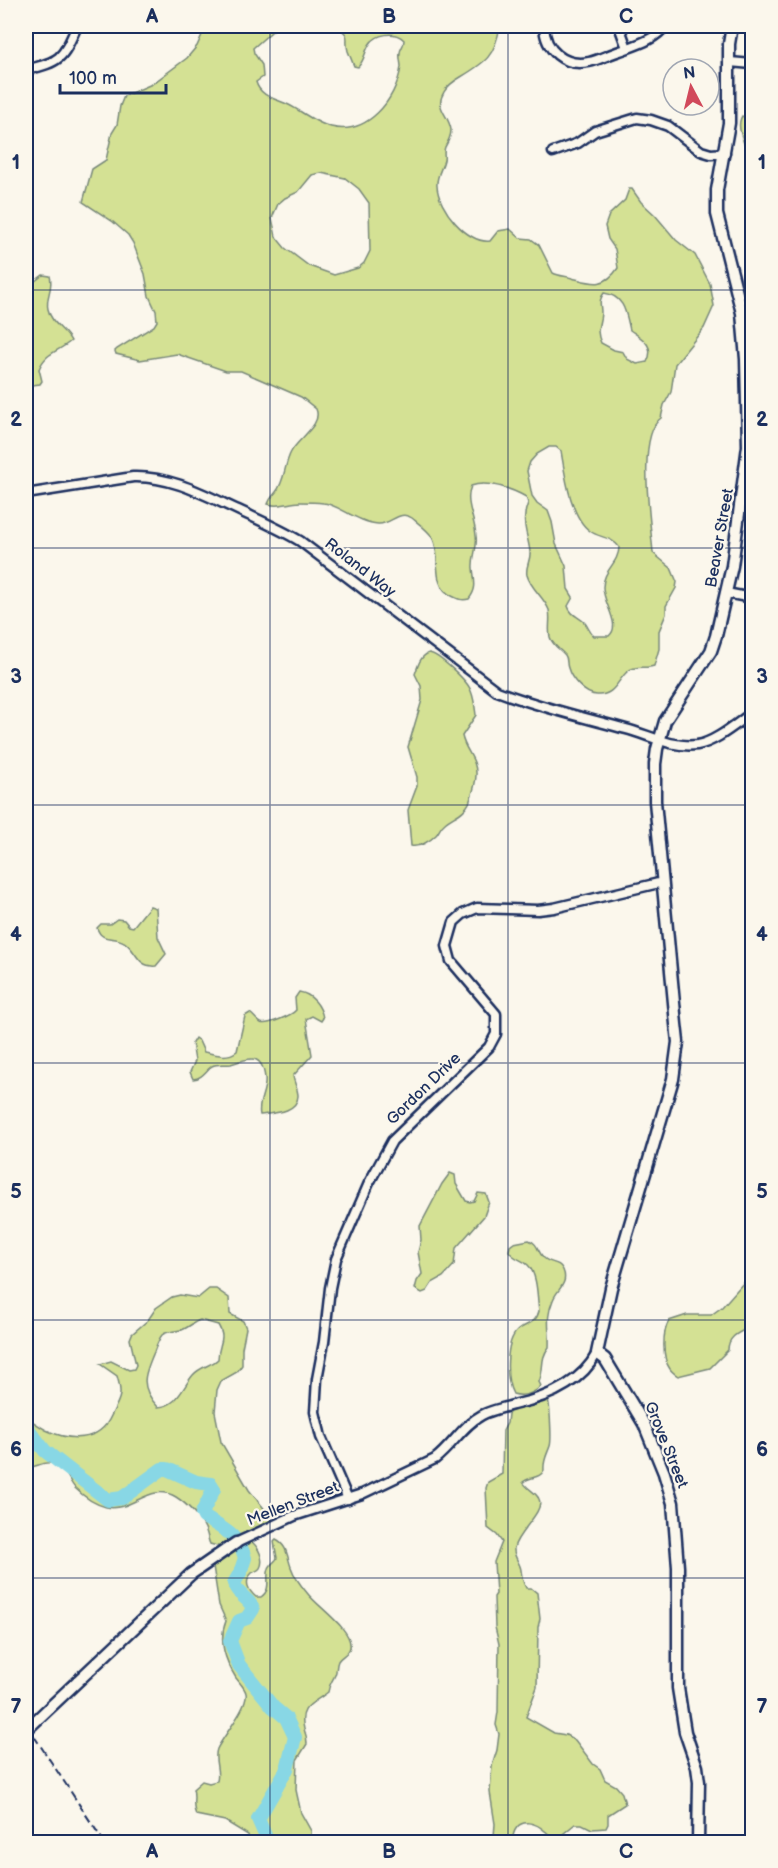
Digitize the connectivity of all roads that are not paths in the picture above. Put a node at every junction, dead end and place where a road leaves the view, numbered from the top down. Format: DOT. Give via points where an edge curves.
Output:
graph roads {
  1 [pos="77,26"];
  2 [pos="544,26"];
  3 [pos="619,26"];
  4 [pos="665,26"];
  5 [pos="732,26"];
  6 [pos="627,48"];
  7 [pos="730,62"];
  8 [pos="753,64"];
  9 [pos="26,70"];
  10 [pos="553,152"];
  11 [pos="725,153"];
  12 [pos="26,494"];
  13 [pos="726,593"];
  14 [pos="753,598"];
  15 [pos="753,713"];
  16 [pos="660,741"];
  17 [pos="663,882"];
  18 [pos="597,1353"];
  19 [pos="348,1499"];
  20 [pos="239,1542"];
  21 [pos="26,1730"];
  22 [pos="698,1842"];
  1 -- 9 [label="street" via="66,52 51,63"];
  2 -- 6 [label="street" via="554,52 569,62 590,62"];
  3 -- 6 [label="street"];
  4 -- 6 [label="street" via="657,35"];
  5 -- 7 [label="street, Beaver Street"];
  7 -- 8 [label="street"];
  7 -- 11 [label="street, Beaver Street"];
  10 -- 11 [label="street" via="578,143 595,131 636,118 668,126 701,151"];
  11 -- 13 [label="street, Beaver Street" via="717,190 717,214 742,314 749,426 747,466"];
  12 -- 16 [label="street, Roland Way" via="133,477 148,476 176,483 276,526 300,541 497,691"];
  13 -- 14 [label="street"];
  13 -- 16 [label="street, Beaver Street" via="711,651 665,721"];
  15 -- 16 [label="street, Roland Way" via="699,745"];
  16 -- 17 [label="street, Beaver Street" via="655,764 655,801"];
  17 -- 18 [label="street, Beaver Street" via="678,1042 673,1079 611,1288"];
  17 -- 19 [label="street, Gordon Drive" via="554,908 477,908 454,922 447,946 451,961 496,1014 496,1034 489,1047 392,1141 336,1258 315,1412 321,1437"];
  18 -- 19 [label="street, Mellen Street" via="584,1372 561,1389 481,1415 435,1458"];
  18 -- 22 [label="street, Grove Street" via="605,1359 644,1424 673,1503 678,1568 678,1688 699,1782"];
  19 -- 20 [label="street, Mellen Street" via="294,1516"];
  20 -- 21 [label="street, Mellen Street" via="191,1574"];
}
